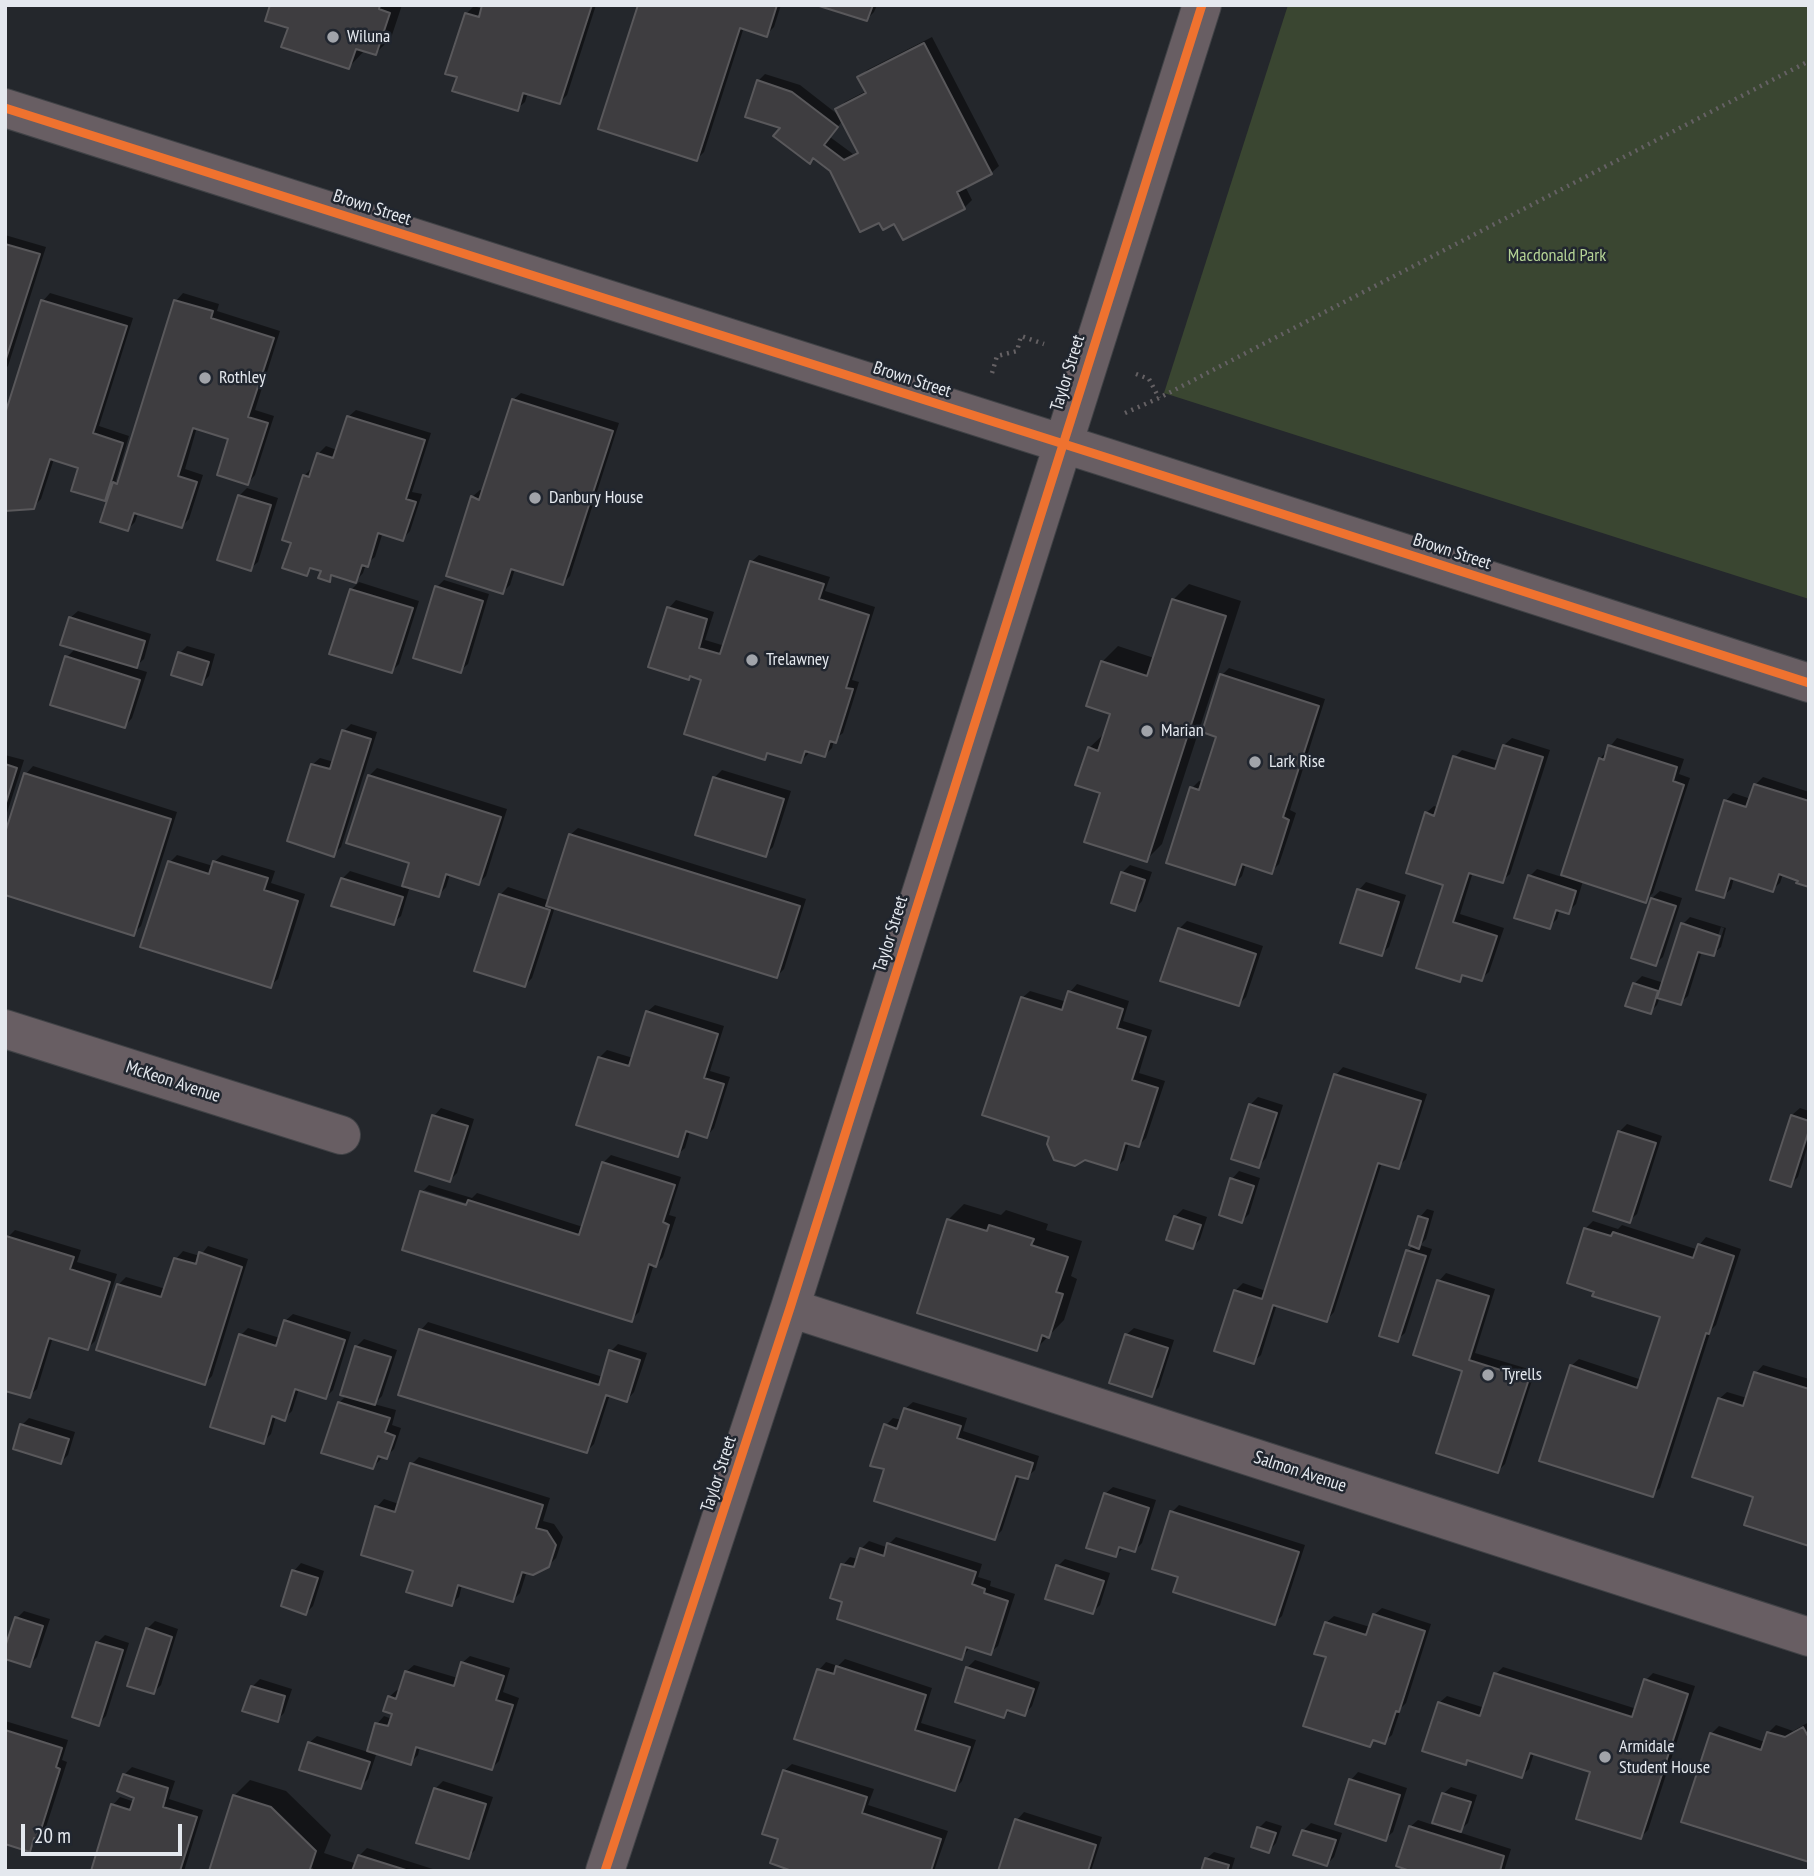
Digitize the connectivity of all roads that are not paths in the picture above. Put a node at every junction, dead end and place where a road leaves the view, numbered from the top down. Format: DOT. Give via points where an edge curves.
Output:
graph roads {
  1 [pos="1202,5"];
  2 [pos="5,108"];
  3 [pos="1062,445"];
  4 [pos="1809,683"];
  5 [pos="5,1029"];
  6 [pos="341,1135"];
  7 [pos="790,1308"];
  8 [pos="1809,1637"];
  9 [pos="605,1871"];
  1 -- 3 [label="street, Taylor Street"];
  2 -- 3 [label="street, Brown Street"];
  3 -- 4 [label="street, Brown Street"];
  3 -- 7 [label="street, Taylor Street"];
  5 -- 6 [label="street, McKeon Avenue"];
  7 -- 8 [label="street, Salmon Avenue"];
  7 -- 9 [label="street, Taylor Street"];
}
